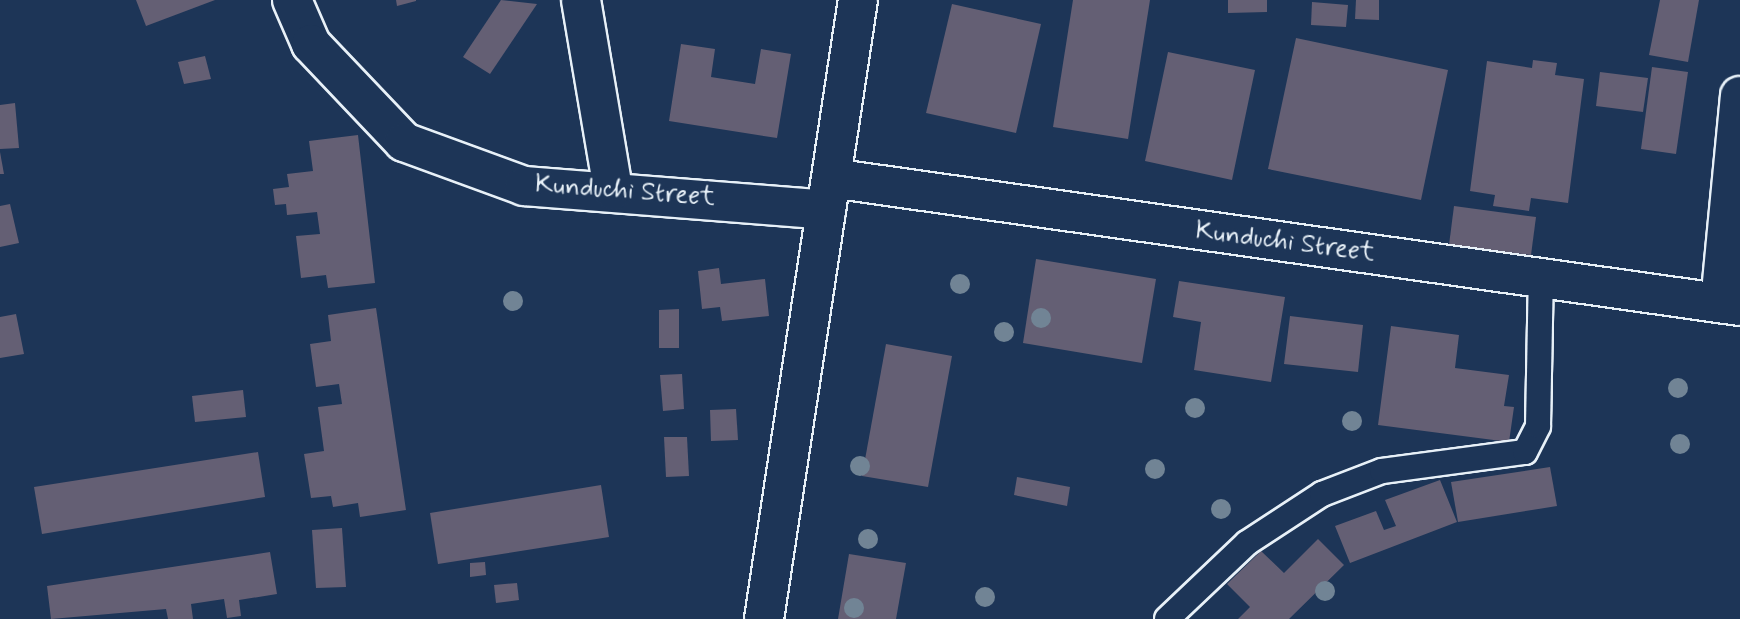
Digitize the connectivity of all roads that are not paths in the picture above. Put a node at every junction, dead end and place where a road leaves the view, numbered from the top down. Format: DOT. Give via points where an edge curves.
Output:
graph roads {
  1 [pos="292,0"];
  2 [pos="580,0"];
  3 [pos="858,0"];
  4 [pos="1740,96"];
  5 [pos="613,190"];
  6 [pos="829,194"];
  7 [pos="1541,275"];
  8 [pos="1730,304"];
  9 [pos="764,619"];
  10 [pos="1167,619"];
  1 -- 5 [label="main road, Kunduchi Street" via="312,44 404,142 524,186"];
  2 -- 5 [label="main road"];
  3 -- 6 [label="main road"];
  4 -- 8 [label="main road"];
  5 -- 6 [label="main road, Kunduchi Street"];
  6 -- 7 [label="main road, Kunduchi Street"];
  6 -- 9 [label="main road"];
  7 -- 8 [label="main road, Kunduchi Street"];
  7 -- 10 [label="lane" via="1538,426 1525,452 1382,471 1322,494 1247,543"];
}
